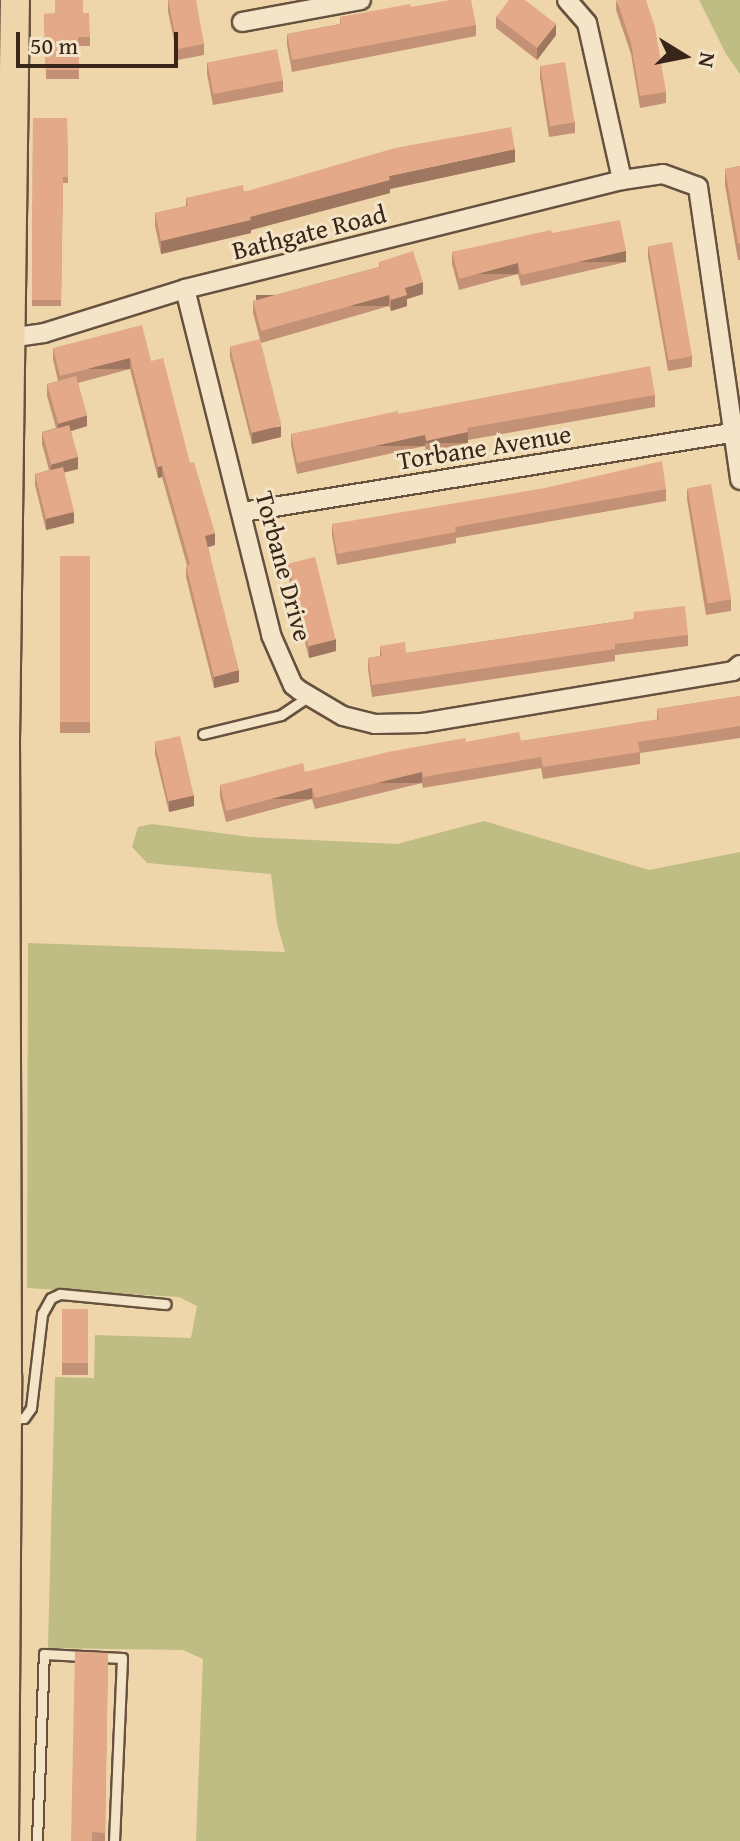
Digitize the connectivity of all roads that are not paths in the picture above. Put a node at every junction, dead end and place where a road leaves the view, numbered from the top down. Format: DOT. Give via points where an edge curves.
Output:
graph roads {
  1 [pos="15,0"];
  2 [pos="361,0"];
  3 [pos="567,0"];
  4 [pos="242,22"];
  5 [pos="6,84"];
  6 [pos="622,180"];
  7 [pos="185,289"];
  8 [pos="9,338"];
  9 [pos="732,433"];
  10 [pos="740,480"];
  11 [pos="243,512"];
  12 [pos="740,665"];
  13 [pos="309,696"];
  14 [pos="203,734"];
  15 [pos="3,804"];
  16 [pos="2,1044"];
  17 [pos="166,1304"];
  18 [pos="4,1375"];
  19 [pos="7,1420"];
  20 [pos="4,1841"];
  21 [pos="37,1841"];
  22 [pos="114,1841"];
  1 -- 5 [label="main road"];
  2 -- 4 [label="street"];
  3 -- 6 [label="street" via="587,23"];
  5 -- 8 [label="main road"];
  6 -- 7 [label="street, Bathgate Road"];
  6 -- 9 [label="street" via="663,174 698,187"];
  7 -- 8 [label="street, Bathgate Road" via="44,333"];
  7 -- 11 [label="street, Torbane Drive"];
  8 -- 15 [label="main road"];
  9 -- 10 [label="street"];
  9 -- 11 [label="street, Torbane Avenue"];
  11 -- 13 [label="street, Torbane Drive" via="271,635 293,685"];
  12 -- 13 [label="street, Torbane Drive" via="733,671 422,723 354,719"];
  13 -- 14 [label="lane" via="281,715"];
  15 -- 16 [label="main road"];
  16 -- 18 [label="main road"];
  17 -- 19 [label="lane" via="60,1294 51,1298 42,1314 31,1408 24,1418"];
  18 -- 19 [label="main road"];
  19 -- 20 [label="main road"];
  21 -- 22 [label="lane" via="44,1654 122,1658"];
}
